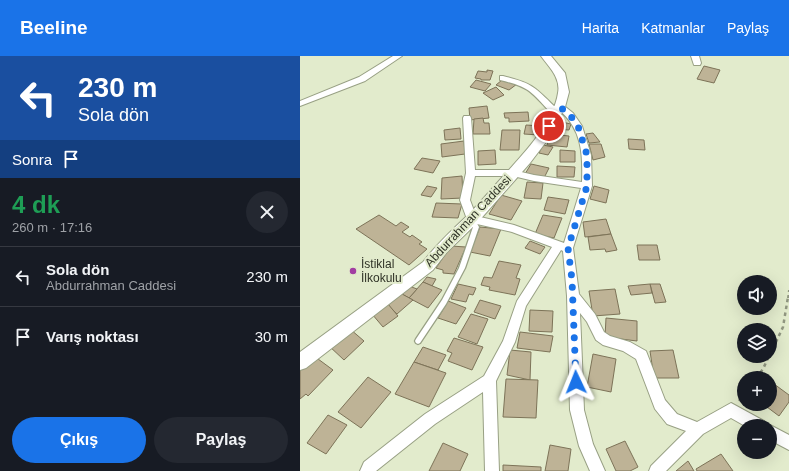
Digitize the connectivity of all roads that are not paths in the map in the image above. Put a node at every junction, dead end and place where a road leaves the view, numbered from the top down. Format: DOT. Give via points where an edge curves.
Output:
graph roads {
  1 [pos="398,56"];
  2 [pos="546,56"];
  3 [pos="503,78"];
  4 [pos="300,104"];
  5 [pos="560,107"];
  6 [pos="467,118"];
  7 [pos="471,173"];
  8 [pos="513,173"];
  9 [pos="587,186"];
  10 [pos="472,219"];
  11 [pos="563,246"];
  12 [pos="573,296"];
  13 [pos="418,341"];
  14 [pos="300,362"];
  15 [pos="489,380"];
  16 [pos="747,419"];
  17 [pos="698,429"];
  18 [pos="777,436"];
  19 [pos="789,443"];
  20 [pos="365,470"];
  21 [pos="492,471"];
  22 [pos="598,471"];
  23 [pos="656,471"];
  1 -- 4 [label="street" via="362,79"];
  2 -- 5 [label="street, Abdurrahman Caddesi" via="560,73 564,92"];
  3 -- 5 [label="street" via="533,89 552,109"];
  5 -- 8 [label="street, Abdurrahman Caddesi" via="543,138"];
  5 -- 9 [label="street" via="578,126 587,155"];
  6 -- 7 [label="street"];
  7 -- 8 [label="street"];
  7 -- 10 [label="street" via="465,200"];
  8 -- 9 [label="street" via="540,180"];
  8 -- 10 [label="street, Abdurrahman Caddesi"];
  9 -- 11 [label="street"];
  10 -- 11 [label="street" via="514,229"];
  10 -- 13 [label="lane" via="476,227 462,268 444,302"];
  10 -- 14 [label="street, Abdurrahman Caddesi" via="442,248 428,266"];
  11 -- 12 [label="street"];
  11 -- 15 [label="street" via="521,305 509,342"];
  12 -- 17 [label="street" via="591,318 600,336 641,355 660,404 672,419"];
  12 -- 22 [label="street" via="577,410 586,446"];
  15 -- 20 [label="street" via="430,419"];
  15 -- 21 [label="street"];
  16 -- 17 [label="street" via="732,410"];
  17 -- 23 [label="street"];
  18 -- 19 [label="street"];
}
